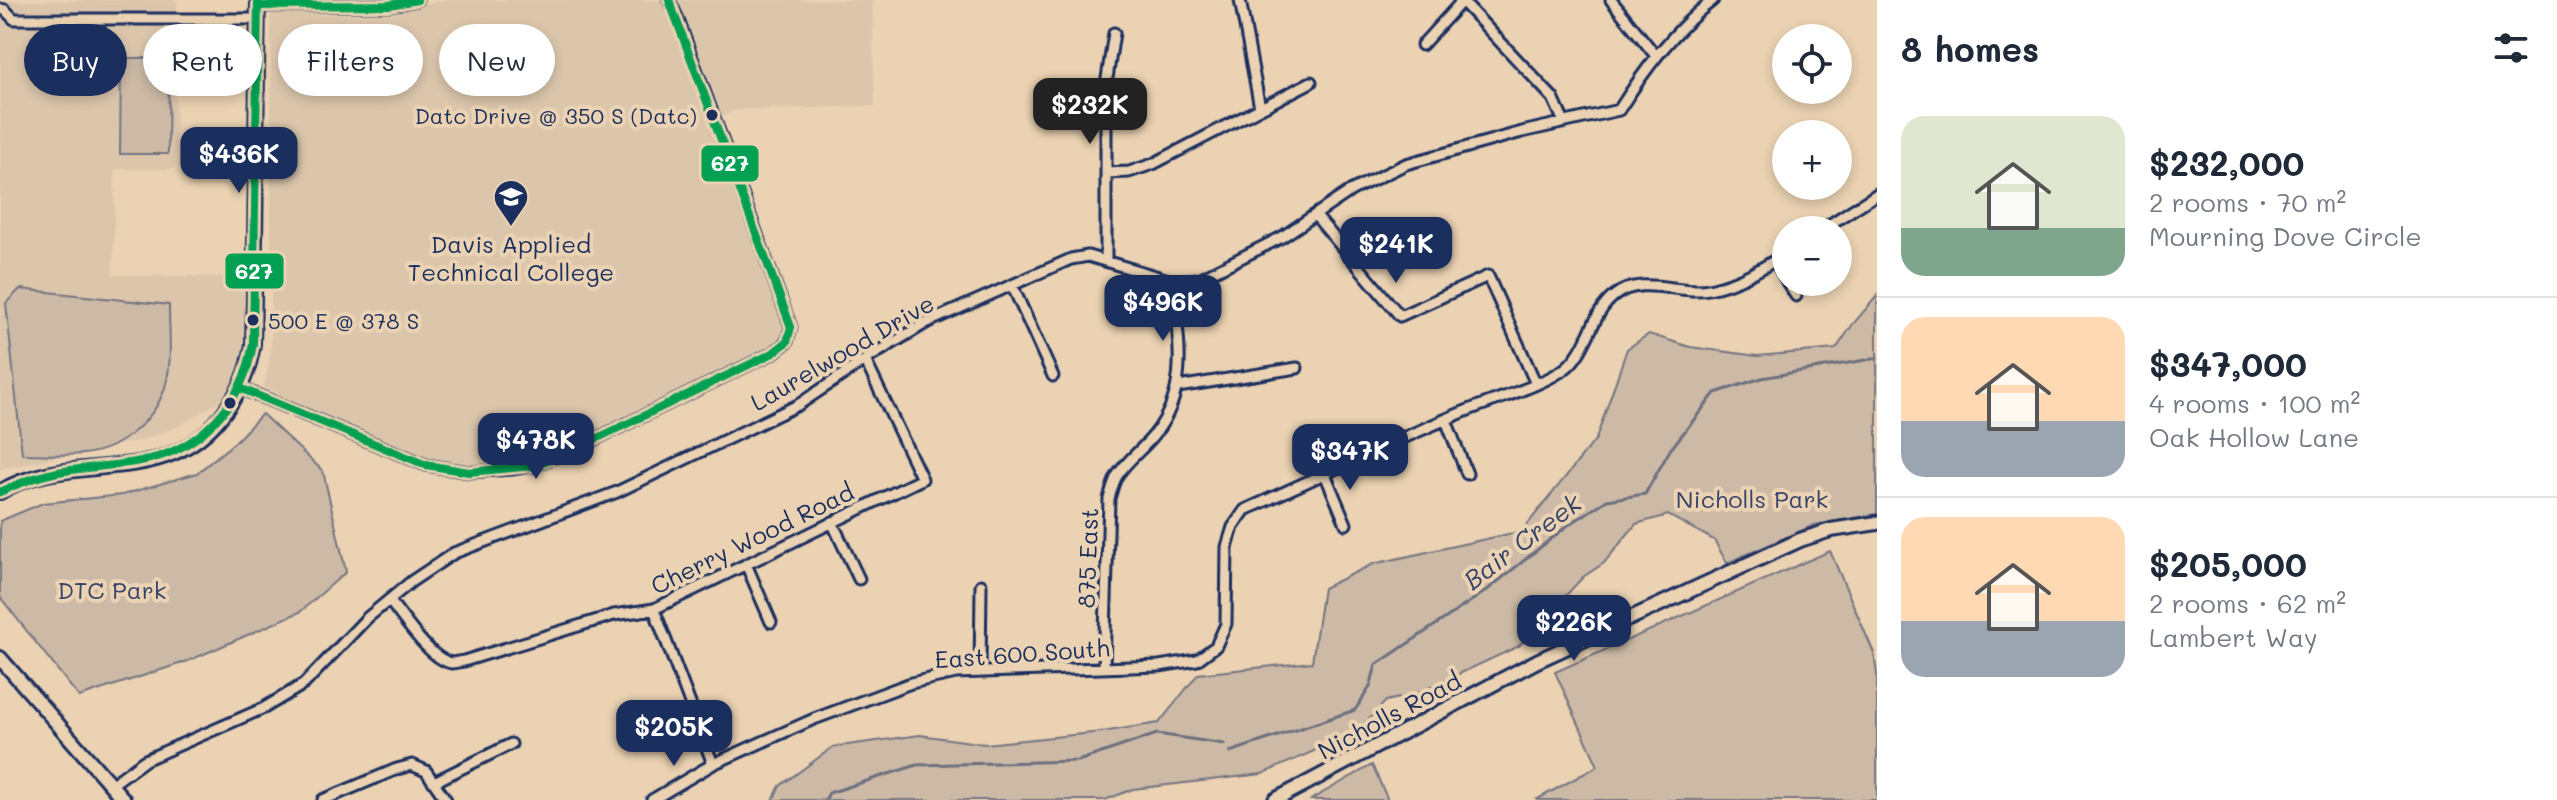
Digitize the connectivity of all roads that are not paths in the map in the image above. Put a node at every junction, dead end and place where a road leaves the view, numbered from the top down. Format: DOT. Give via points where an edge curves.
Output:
graph roads {
  1 [pos="417,0"];
  2 [pos="669,0"];
  3 [pos="1240,0"];
  4 [pos="1462,0"];
  5 [pos="1611,0"];
  6 [pos="1713,0"];
  7 [pos="3,6"];
  8 [pos="258,8"];
  9 [pos="1114,33"];
  10 [pos="1422,45"];
  11 [pos="1656,56"];
  12 [pos="1311,82"];
  13 [pos="1260,108"];
  14 [pos="1564,122"];
  15 [pos="1106,173"];
  16 [pos="1877,194"];
  17 [pos="1315,215"];
  18 [pos="1843,216"];
  19 [pos="1106,261"];
  20 [pos="1772,262"];
  21 [pos="1172,281"];
  22 [pos="1012,285"];
  23 [pos="865,360"];
  24 [pos="1297,368"];
  25 [pos="1053,376"];
  26 [pos="1536,384"];
  27 [pos="1178,387"];
  28 [pos="242,389"];
  29 [pos="1446,420"];
  30 [pos="1325,474"];
  31 [pos="1467,474"];
  32 [pos="0,492"];
  33 [pos="832,522"];
  34 [pos="1877,523"];
  35 [pos="1346,524"];
  36 [pos="746,564"];
  37 [pos="859,579"];
  38 [pos="981,585"];
  39 [pos="389,600"];
  40 [pos="654,609"];
  41 [pos="771,622"];
  42 [pos="0,658"];
  43 [pos="1104,667"];
  44 [pos="980,671"];
  45 [pos="511,744"];
  46 [pos="713,764"];
  47 [pos="434,782"];
  48 [pos="111,785"];
  49 [pos="327,799"];
  50 [pos="654,799"];
  51 [pos="124,800"];
  52 [pos="446,800"];
  53 [pos="1275,800"];
  1 -- 8 [label="street"];
  2 -- 28 [label="street" via="791,327 787,342 573,450 512,469 469,472 426,465"];
  3 -- 13 [label="street"];
  4 -- 10 [label="street"];
  4 -- 14 [label="street" via="1553,98"];
  5 -- 11 [label="street"];
  6 -- 11 [label="street"];
  7 -- 8 [label="street" via="14,19"];
  8 -- 28 [label="street" via="253,344"];
  9 -- 15 [label="street" via="1106,85"];
  11 -- 14 [label="street" via="1619,110"];
  12 -- 13 [label="street"];
  13 -- 15 [label="street" via="1153,164"];
  14 -- 17 [label="street" via="1406,164"];
  15 -- 19 [label="street"];
  16 -- 18 [label="street"];
  17 -- 21 [label="street" via="1221,269 1199,279"];
  17 -- 26 [label="street" via="1400,316 1488,276"];
  19 -- 21 [label="street, Laurelwood Drive"];
  19 -- 22 [label="street, Laurelwood Drive" via="1071,259"];
  20 -- 26 [label="street, East 600 South" via="1740,281 1706,290 1656,285 1614,296 1568,366"];
  21 -- 27 [label="street, 875 East" via="1180,342"];
  22 -- 23 [label="street, Laurelwood Drive" via="926,323"];
  22 -- 25 [label="street"];
  23 -- 33 [label="street, Cherry Wood Road" via="922,479"];
  23 -- 39 [label="street, Laurelwood Drive" via="798,405 617,492 454,553"];
  24 -- 27 [label="street"];
  26 -- 29 [label="street, East 600 South"];
  27 -- 43 [label="street, 875 East" via="1156,433 1117,477 1109,499"];
  28 -- 32 [label="street" via="212,429 158,460 40,475"];
  29 -- 30 [label="street, East 600 South"];
  29 -- 31 [label="street"];
  30 -- 35 [label="street"];
  30 -- 43 [label="street, East 600 South" via="1245,510 1233,527 1227,547 1226,624 1216,646 1197,660"];
  33 -- 36 [label="street, Cherry Wood Road"];
  33 -- 37 [label="street"];
  34 -- 53 [label="street, Nicholls Road" via="1800,540 1566,647"];
  36 -- 40 [label="street, Cherry Wood Road"];
  36 -- 41 [label="street"];
  38 -- 44 [label="street"];
  39 -- 40 [label="street, Cherry Wood Road" via="427,647 452,663 614,615"];
  39 -- 48 [label="street, Laurelwood Drive" via="304,684 264,708 145,760"];
  40 -- 46 [label="street"];
  42 -- 48 [label="street"];
  43 -- 44 [label="street, East 600 South"];
  44 -- 46 [label="street, East 600 South" via="911,683"];
  45 -- 47 [label="street"];
  46 -- 50 [label="street, East 600 South"];
  47 -- 49 [label="street" via="412,765"];
  47 -- 52 [label="street"];
  48 -- 51 [label="street"];
}
